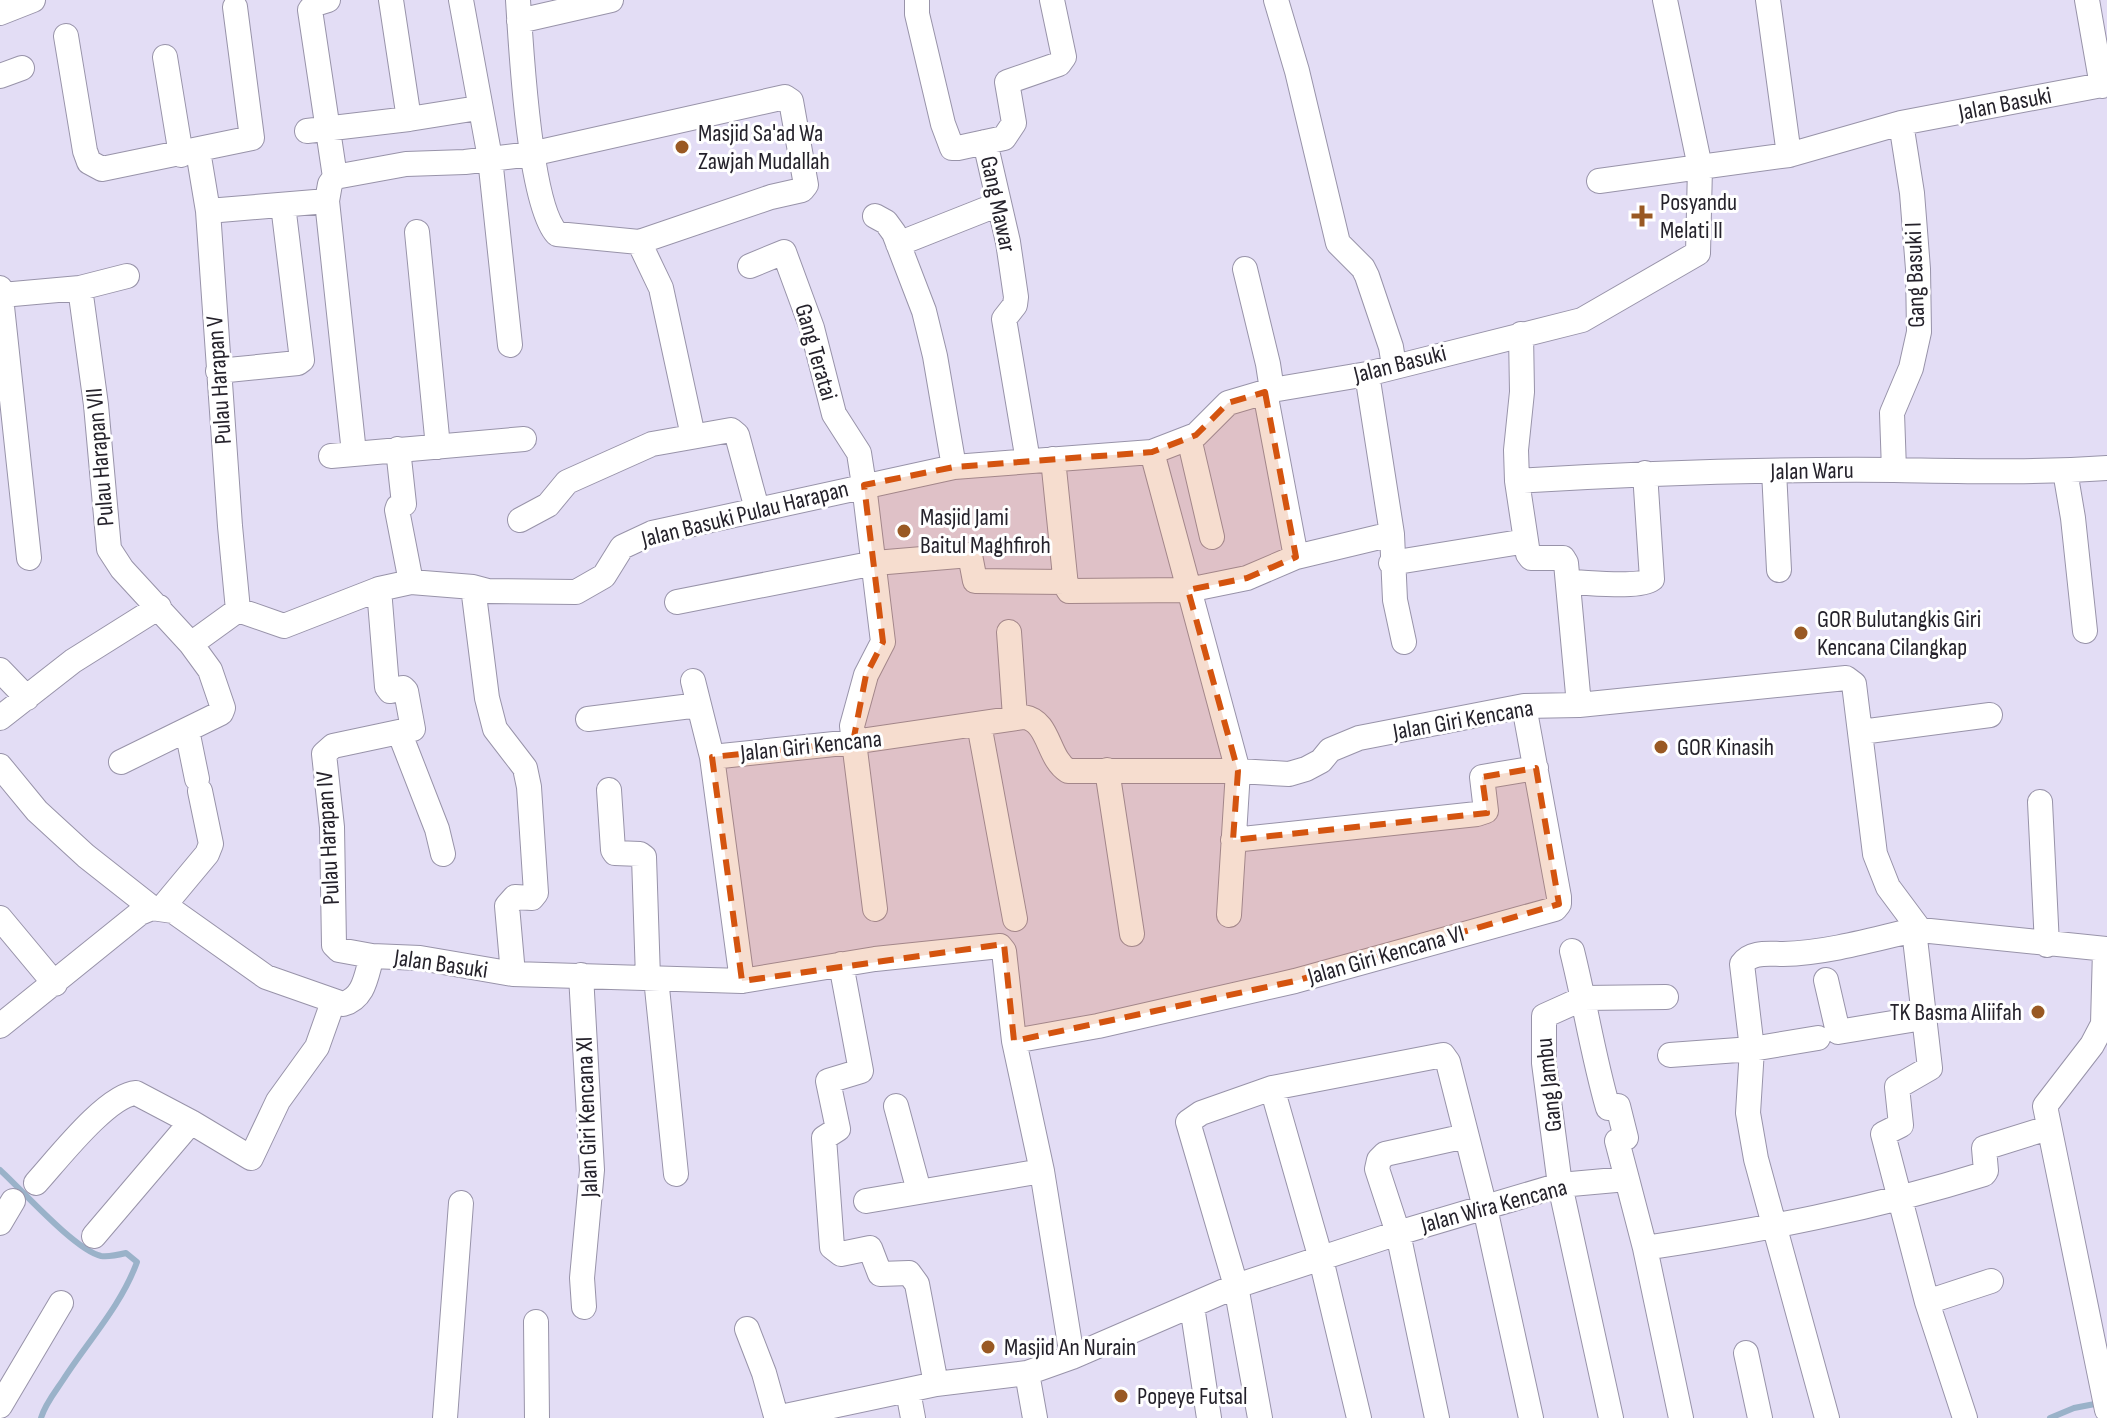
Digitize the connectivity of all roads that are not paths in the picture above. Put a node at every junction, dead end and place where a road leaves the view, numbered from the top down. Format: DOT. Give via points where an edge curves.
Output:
graph roads {
  1 [pos="33,0"];
  2 [pos="328,0"];
  3 [pos="391,0"];
  4 [pos="461,0"];
  5 [pos="611,0"];
  6 [pos="917,0"];
  7 [pos="1052,0"];
  8 [pos="1276,0"];
  9 [pos="1665,0"];
  10 [pos="1768,0"];
  11 [pos="2087,0"];
  12 [pos="235,7"];
  13 [pos="519,10"];
  14 [pos="0,13"];
  15 [pos="66,36"];
  16 [pos="165,57"];
  17 [pos="2105,85"];
  18 [pos="478,108"];
  19 [pos="409,119"];
  20 [pos="1901,123"];
  21 [pos="317,129"];
  22 [pos="985,142"];
  23 [pos="189,153"];
  24 [pos="531,154"];
  25 [pos="1789,155"];
  26 [pos="490,158"];
  27 [pos="1700,167"];
  28 [pos="335,177"];
  29 [pos="1599,181"];
  30 [pos="327,201"];
  31 [pos="999,204"];
  32 [pos="283,205"];
  33 [pos="208,211"];
  34 [pos="875,216"];
  35 [pos="417,232"];
  36 [pos="639,242"];
  37 [pos="898,244"];
  38 [pos="750,266"];
  39 [pos="1245,269"];
  40 [pos="127,276"];
  41 [pos="80,288"];
  42 [pos="1,291"];
  43 [pos="1521,334"];
  44 [pos="510,345"];
  45 [pos="1394,366"];
  46 [pos="218,371"];
  47 [pos="1367,374"];
  48 [pos="1268,391"];
  49 [pos="693,436"];
  50 [pos="1189,438"];
  51 [pos="524,439"];
  52 [pos="438,447"];
  53 [pos="398,449"];
  54 [pos="1152,452"];
  55 [pos="1053,459"];
  56 [pos="1028,461"];
  57 [pos="954,467"];
  58 [pos="2107,468"];
  59 [pos="1894,470"];
  60 [pos="1774,471"];
  61 [pos="2065,471"];
  62 [pos="1645,473"];
  63 [pos="1517,481"];
  64 [pos="864,485"];
  65 [pos="757,509"];
  66 [pos="520,520"];
  67 [pos="1392,534"];
  68 [pos="1212,537"];
  69 [pos="1527,547"];
  70 [pos="1296,557"];
  71 [pos="29,558"];
  72 [pos="875,563"];
  73 [pos="1391,563"];
  74 [pos="1779,570"];
  75 [pos="411,582"];
  76 [pos="1066,582"];
  77 [pos="1568,582"];
  78 [pos="473,587"];
  79 [pos="379,589"];
  80 [pos="1188,590"];
  81 [pos="677,602"];
  82 [pos="159,607"];
  83 [pos="238,610"];
  84 [pos="2085,631"];
  85 [pos="1009,632"];
  86 [pos="1404,642"];
  87 [pos="191,644"];
  88 [pos="0,670"];
  89 [pos="693,681"];
  90 [pos="27,698"];
  91 [pos="699,705"];
  92 [pos="1579,705"];
  93 [pos="1524,706"];
  94 [pos="1990,715"];
  95 [pos="1015,717"];
  96 [pos="0,718"];
  97 [pos="588,719"];
  98 [pos="979,724"];
  99 [pos="187,730"];
  100 [pos="1861,732"];
  101 [pos="400,734"];
  102 [pos="853,742"];
  103 [pos="712,757"];
  104 [pos="121,762"];
  105 [pos="0,766"];
  106 [pos="1536,768"];
  107 [pos="1107,770"];
  108 [pos="1238,771"];
  109 [pos="609,790"];
  110 [pos="2040,802"];
  111 [pos="1233,840"];
  112 [pos="443,854"];
  113 [pos="157,908"];
  114 [pos="875,909"];
  115 [pos="1229,915"];
  116 [pos="0,918"];
  117 [pos="1015,919"];
  118 [pos="1917,930"];
  119 [pos="1132,934"];
  120 [pos="2047,945"];
  121 [pos="2106,949"];
  122 [pos="1572,951"];
  123 [pos="372,956"];
  124 [pos="841,964"];
  125 [pos="513,974"];
  126 [pos="581,975"];
  127 [pos="652,978"];
  128 [pos="1826,980"];
  129 [pos="742,981"];
  130 [pos="55,984"];
  131 [pos="1666,997"];
  132 [pos="1584,998"];
  133 [pos="333,1002"];
  134 [pos="1923,1018"];
  135 [pos="0,1026"];
  136 [pos="1818,1038"];
  137 [pos="1014,1041"];
  138 [pos="1752,1049"];
  139 [pos="1670,1055"];
  140 [pos="1272,1088"];
  141 [pos="896,1106"];
  142 [pos="191,1122"];
  143 [pos="2048,1128"];
  144 [pos="1466,1136"];
  145 [pos="1042,1171"];
  146 [pos="676,1174"];
  147 [pos="1627,1179"];
  148 [pos="36,1183"];
  149 [pos="1560,1185"];
  150 [pos="919,1191"];
  151 [pos="1900,1200"];
  152 [pos="13,1201"];
  153 [pos="866,1201"];
  154 [pos="461,1203"];
  155 [pos="1485,1208"];
  156 [pos="0,1223"];
  157 [pos="1776,1227"];
  158 [pos="1398,1233"];
  159 [pos="94,1236"];
  160 [pos="1645,1248"];
  161 [pos="1321,1259"];
  162 [pos="1991,1281"];
  163 [pos="1236,1286"];
  164 [pos="1927,1302"];
  165 [pos="61,1303"];
  166 [pos="1192,1306"];
  167 [pos="584,1307"];
  168 [pos="536,1322"];
  169 [pos="747,1329"];
  170 [pos="1746,1353"];
  171 [pos="1072,1357"];
  172 [pos="1027,1373"];
  173 [pos="936,1384"];
  174 [pos="908,1391"];
  175 [pos="0,1406"];
  176 [pos="2107,1410"];
  177 [pos="776,1417"];
  178 [pos="445,1418"];
  179 [pos="537,1418"];
  180 [pos="913,1418"];
  181 [pos="1035,1418"];
  182 [pos="1209,1418"];
  183 [pos="1260,1418"];
  184 [pos="1359,1418"];
  185 [pos="1437,1418"];
  186 [pos="1531,1418"];
  187 [pos="1611,1418"];
  188 [pos="1681,1418"];
  189 [pos="1760,1418"];
  190 [pos="1827,1418"];
  191 [pos="1965,1418"];
  1 -- 14 [label="street"];
  2 -- 21 [label="street" via="310,10"];
  3 -- 19 [label="street"];
  4 -- 18 [label="street"];
  5 -- 13 [label="street"];
  6 -- 22 [label="street" via="952,148"];
  7 -- 22 [label="street, Gang Mawar" via="1064,57 1059,64 1007,82 1014,123 1004,138"];
  8 -- 45 [label="street" via="1338,243 1367,276"];
  9 -- 27 [label="street"];
  10 -- 25 [label="street"];
  11 -- 17 [label="street"];
  12 -- 23 [label="street" via="252,138"];
  13 -- 24 [label="street"];
  15 -- 23 [label="street" via="89,162 102,169"];
  16 -- 23 [label="street, Pulau Harapan V"];
  17 -- 20 [label="street, Jalan Basuki"];
  18 -- 19 [label="street"];
  18 -- 26 [label="street"];
  19 -- 21 [label="street"];
  20 -- 25 [label="street, Jalan Basuki"];
  20 -- 59 [label="street, Gang Basuki I" via="1912,193 1919,332 1892,413"];
  21 -- 28 [label="street"];
  22 -- 31 [label="street, Gang Mawar"];
  23 -- 33 [label="street, Pulau Harapan V"];
  24 -- 26 [label="street"];
  24 -- 36 [label="street" via="557,234"];
  24 -- 36 [label="street" via="788,98 807,178 802,190"];
  25 -- 27 [label="street, Jalan Basuki"];
  26 -- 28 [label="street" via="406,164"];
  26 -- 44 [label="street"];
  27 -- 29 [label="street"];
  27 -- 43 [label="street, Jalan Basuki" via="1698,253 1582,320"];
  28 -- 30 [label="street"];
  30 -- 32 [label="street"];
  30 -- 53 [label="street" via="342,454"];
  31 -- 37 [label="street"];
  31 -- 56 [label="street, Gang Mawar" via="1016,297 1004,319"];
  32 -- 33 [label="street"];
  32 -- 46 [label="street" via="302,360"];
  33 -- 46 [label="street, Pulau Harapan V"];
  34 -- 37 [label="street" via="886,222"];
  35 -- 52 [label="street"];
  36 -- 49 [label="street" via="661,288"];
  37 -- 57 [label="street" via="924,311"];
  38 -- 64 [label="street, Gang Teratai" via="784,252 812,328 834,414 859,453"];
  39 -- 48 [label="street" via="1268,364"];
  40 -- 41 [label="street"];
  41 -- 42 [label="street"];
  41 -- 82 [label="street, Pulau Harapan VII" via="109,549"];
  42 -- 71 [label="street"];
  43 -- 45 [label="street, Jalan Basuki"];
  43 -- 63 [label="street"];
  45 -- 47 [label="street, Jalan Basuki"];
  46 -- 83 [label="street, Pulau Harapan V"];
  47 -- 48 [label="street, Jalan Basuki"];
  47 -- 67 [label="street"];
  48 -- 50 [label="street, Jalan Basuki" via="1228,403"];
  48 -- 70 [label="street"];
  49 -- 65 [label="street" via="731,430 737,435"];
  49 -- 66 [label="street" via="652,444 567,482 548,505"];
  50 -- 54 [label="street, Jalan Basuki"];
  50 -- 68 [label="street"];
  51 -- 52 [label="street"];
  52 -- 53 [label="street"];
  53 -- 75 [label="street" via="404,504 397,510"];
  54 -- 55 [label="street, Jalan Basuki"];
  54 -- 80 [label="street"];
  55 -- 56 [label="street, Jalan Basuki"];
  55 -- 76 [label="street"];
  56 -- 57 [label="street, Jalan Basuki"];
  57 -- 64 [label="street, Jalan Basuki"];
  58 -- 61 [label="street, Jalan Waru"];
  59 -- 60 [label="street, Jalan Waru"];
  59 -- 61 [label="street, Jalan Waru"];
  60 -- 62 [label="street, Jalan Waru"];
  60 -- 74 [label="street"];
  61 -- 84 [label="street"];
  62 -- 63 [label="street, Jalan Waru"];
  62 -- 77 [label="street" via="1652,579 1632,584"];
  63 -- 69 [label="street"];
  64 -- 65 [label="street, Jalan Basuki Pulau Harapan"];
  64 -- 72 [label="street"];
  65 -- 78 [label="street, Jalan Basuki Pulau Harapan" via="652,533 622,547 604,576 576,592"];
  67 -- 70 [label="street"];
  67 -- 73 [label="street"];
  69 -- 73 [label="street"];
  69 -- 77 [label="street" via="1535,559 1563,558"];
  70 -- 80 [label="street" via="1247,578"];
  72 -- 76 [label="street" via="970,555 975,581"];
  72 -- 81 [label="street"];
  72 -- 102 [label="street" via="883,642 866,675 852,726"];
  73 -- 86 [label="street"];
  75 -- 78 [label="street, Jalan Basuki Pulau Harapan"];
  75 -- 79 [label="street, Jalan Basuki Pulau Harapan"];
  76 -- 80 [label="street" via="1069,591"];
  77 -- 92 [label="street"];
  78 -- 125 [label="street" via="495,729 525,768 529,787 536,893 532,898 515,897 507,906"];
  79 -- 83 [label="street, Jalan Basuki Pulau Harapan" via="284,626"];
  79 -- 101 [label="street" via="387,687 406,691 413,727"];
  80 -- 108 [label="street"];
  82 -- 87 [label="street"];
  82 -- 90 [label="street" via="73,661"];
  83 -- 87 [label="street"];
  85 -- 95 [label="street"];
  87 -- 99 [label="street" via="210,670 223,708"];
  88 -- 90 [label="street"];
  89 -- 91 [label="street, Jalan Giri Kencana"];
  90 -- 96 [label="street"];
  91 -- 97 [label="street"];
  91 -- 103 [label="street, Jalan Giri Kencana"];
  92 -- 93 [label="street, Jalan Giri Kencana"];
  92 -- 100 [label="street, Jalan Giri Kencana" via="1846,678 1854,684"];
  93 -- 106 [label="street, Jalan Giri Kencana VI"];
  93 -- 108 [label="street, Jalan Giri Kencana" via="1359,738 1289,774"];
  94 -- 100 [label="street"];
  95 -- 98 [label="street, Jalan Giri Kencana"];
  95 -- 107 [label="street, Jalan Giri Kencana" via="1033,718 1053,757 1068,771"];
  98 -- 102 [label="street, Jalan Giri Kencana"];
  98 -- 117 [label="street"];
  99 -- 104 [label="street"];
  99 -- 113 [label="street" via="211,844"];
  100 -- 118 [label="street, Jalan Giri Kencana" via="1875,854 1888,887"];
  101 -- 112 [label="street"];
  101 -- 123 [label="street, Pulau Harapan IV" via="333,746 324,754 332,827 334,945"];
  102 -- 103 [label="street, Jalan Giri Kencana"];
  102 -- 114 [label="street"];
  103 -- 129 [label="street, Jalan Giri Kencana"];
  105 -- 113 [label="street" via="37,811 86,856"];
  106 -- 111 [label="street" via="1482,777 1486,811 1477,814"];
  106 -- 137 [label="street, Jalan Giri Kencana VI" via="1559,897 1555,909 1295,981"];
  107 -- 108 [label="street, Jalan Giri Kencana"];
  107 -- 119 [label="street"];
  108 -- 111 [label="street"];
  109 -- 127 [label="street" via="613,850 644,857"];
  110 -- 120 [label="street"];
  111 -- 115 [label="street"];
  113 -- 130 [label="street" via="140,913"];
  113 -- 133 [label="street" via="173,911 266,977"];
  116 -- 130 [label="street"];
  118 -- 120 [label="street"];
  118 -- 134 [label="street"];
  118 -- 138 [label="street" via="1746,958 1742,964"];
  120 -- 121 [label="street"];
  121 -- 143 [label="street" via="2103,1024 2045,1106"];
  122 -- 132 [label="street"];
  123 -- 125 [label="street, Jalan Basuki" via="420,958"];
  123 -- 133 [label="street, Jalan Basuki" via="360,995 343,1004"];
  124 -- 129 [label="street, Jalan Basuki"];
  124 -- 137 [label="street, Jalan Basuki" via="1000,946"];
  124 -- 173 [label="street" via="861,1071 828,1081 838,1129 824,1138 832,1247 841,1254 870,1248 880,1274 909,1273 917,1284"];
  125 -- 126 [label="street, Jalan Basuki"];
  126 -- 127 [label="street, Jalan Basuki"];
  126 -- 167 [label="street, Jalan Giri Kencana XI" via="592,1170"];
  127 -- 129 [label="street, Jalan Basuki"];
  127 -- 146 [label="street"];
  128 -- 134 [label="street" via="1838,1033"];
  130 -- 135 [label="street"];
  131 -- 132 [label="street, Gang Jambu"];
  132 -- 147 [label="street" via="1608,1108 1618,1106 1626,1138 1617,1141"];
  132 -- 149 [label="street, Gang Jambu" via="1544,1016 1544,1063"];
  133 -- 142 [label="street" via="317,1047 278,1101 251,1158"];
  134 -- 151 [label="street" via="1930,1069 1897,1087 1901,1125 1883,1134"];
  136 -- 138 [label="street"];
  137 -- 145 [label="street"];
  138 -- 139 [label="street"];
  138 -- 157 [label="street" via="1748,1113"];
  140 -- 144 [label="street" via="1443,1055"];
  140 -- 161 [label="street"];
  140 -- 163 [label="street" via="1188,1122"];
  141 -- 150 [label="street"];
  142 -- 148 [label="street" via="127,1093 110,1103"];
  142 -- 159 [label="street"];
  143 -- 151 [label="street" via="1984,1148 1984,1174"];
  143 -- 176 [label="street"];
  144 -- 155 [label="street"];
  144 -- 158 [label="street" via="1385,1154 1379,1160 1377,1169"];
  145 -- 150 [label="street"];
  145 -- 171 [label="street"];
  147 -- 149 [label="street, Jalan Wira Kencana"];
  147 -- 160 [label="street"];
  149 -- 155 [label="street, Jalan Wira Kencana"];
  149 -- 187 [label="street"];
  150 -- 153 [label="street"];
  151 -- 157 [label="street"];
  151 -- 164 [label="street"];
  152 -- 156 [label="street"];
  154 -- 178 [label="street"];
  155 -- 158 [label="street, Jalan Wira Kencana"];
  155 -- 186 [label="street"];
  157 -- 160 [label="street"];
  157 -- 190 [label="street"];
  158 -- 161 [label="street, Jalan Wira Kencana"];
  158 -- 185 [label="street"];
  160 -- 188 [label="street"];
  161 -- 163 [label="street, Jalan Wira Kencana"];
  161 -- 184 [label="street"];
  162 -- 164 [label="street"];
  163 -- 166 [label="street, Jalan Wira Kencana"];
  163 -- 183 [label="street"];
  164 -- 191 [label="street"];
  165 -- 175 [label="street"];
  166 -- 171 [label="street, Jalan Wira Kencana"];
  166 -- 182 [label="street"];
  168 -- 179 [label="street"];
  169 -- 177 [label="street"];
  170 -- 189 [label="street"];
  171 -- 172 [label="street, Jalan Wira Kencana"];
  172 -- 173 [label="street, Jalan Wira Kencana"];
  172 -- 181 [label="street"];
  173 -- 174 [label="street, Jalan Wira Kencana"];
  174 -- 177 [label="street, Jalan Wira Kencana"];
  174 -- 180 [label="street"];
}
